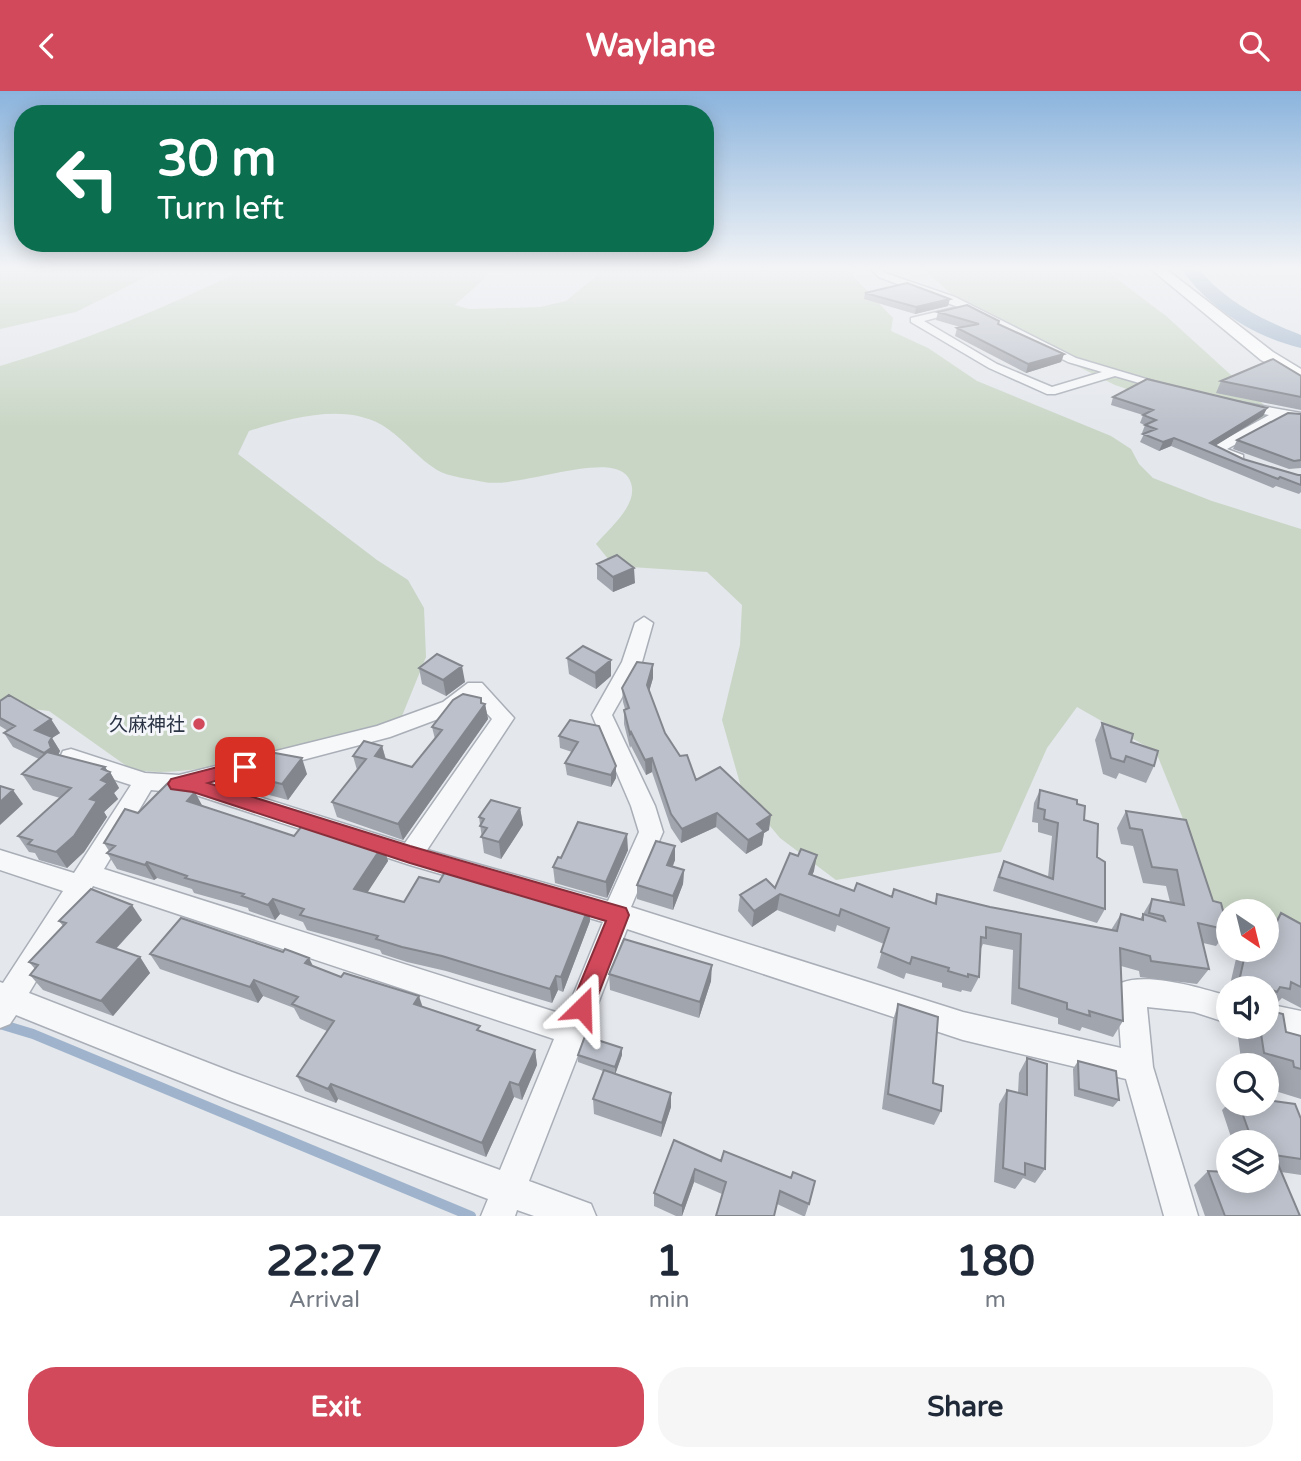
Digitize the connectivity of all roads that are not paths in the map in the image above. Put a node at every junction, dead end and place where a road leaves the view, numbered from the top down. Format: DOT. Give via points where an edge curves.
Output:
graph roads {
  1 [pos="918,322"];
  2 [pos="994,322"];
  3 [pos="1224,322"];
  4 [pos="1113,373"];
  5 [pos="1301,376"];
  6 [pos="1175,389"];
  7 [pos="1230,403"];
  8 [pos="1281,414"];
  9 [pos="1301,417"];
  10 [pos="1250,462"];
  11 [pos="644,624"];
  12 [pos="71,757"];
  13 [pos="145,781"];
  14 [pos="177,784"];
  15 [pos="410,855"];
  16 [pos="0,860"];
  17 [pos="83,880"];
  18 [pos="617,915"];
  19 [pos="3,1003"];
  20 [pos="1216,1005"];
  21 [pos="1279,1020"];
  22 [pos="1301,1025"];
  23 [pos="572,1031"];
  24 [pos="1138,1067"];
  25 [pos="504,1203"];
  26 [pos="579,1216"];
  27 [pos="1181,1216"];
  1 -- 4 [label="street" via="993,366 1051,391"];
  2 -- 4 [label="street" via="1053,352"];
  3 -- 5 [label="main road"];
  4 -- 6 [label="street"];
  7 -- 8 [label="street"];
  8 -- 9 [label="street"];
  8 -- 10 [label="street" via="1216,450"];
  11 -- 18 [label="street" via="632,662 602,715 651,832"];
  12 -- 13 [label="street"];
  13 -- 14 [label="street"];
  13 -- 17 [label="street"];
  14 -- 15 [label="street" via="194,785"];
  14 -- 15 [label="street" via="382,732 450,707 475,688 504,718"];
  15 -- 18 [label="street"];
  16 -- 17 [label="street"];
  17 -- 19 [label="street"];
  17 -- 23 [label="street"];
  18 -- 23 [label="street"];
  18 -- 24 [label="street" via="963,1026"];
  19 -- 25 [label="street" via="232,1087"];
  20 -- 24 [label="street" via="1131,992"];
  21 -- 22 [label="street"];
  23 -- 25 [label="street"];
  24 -- 27 [label="street"];
  25 -- 26 [label="street"];
}
